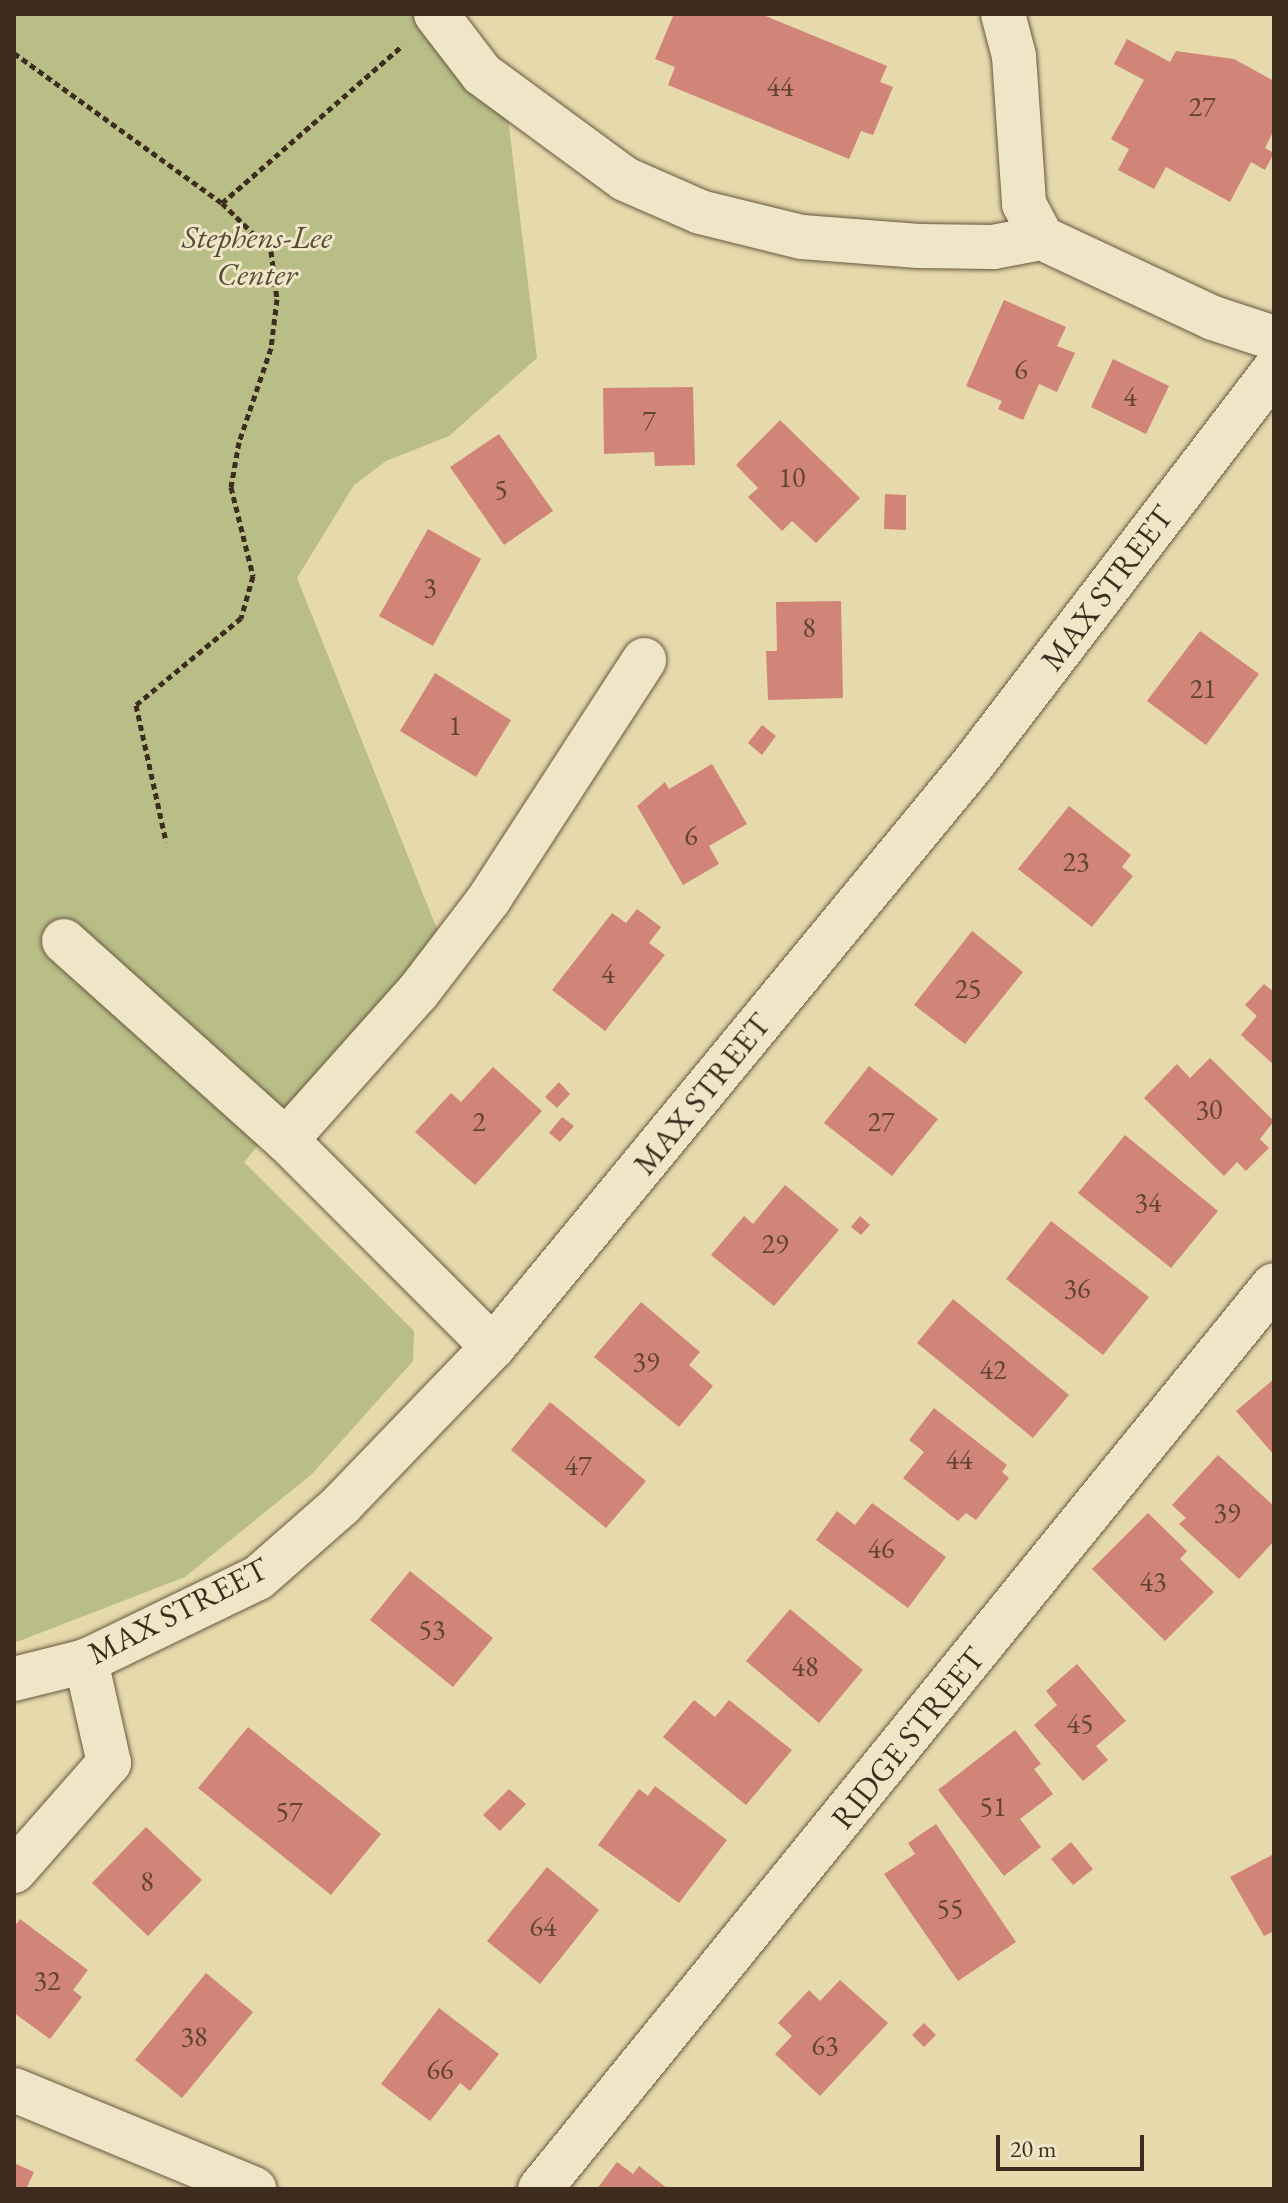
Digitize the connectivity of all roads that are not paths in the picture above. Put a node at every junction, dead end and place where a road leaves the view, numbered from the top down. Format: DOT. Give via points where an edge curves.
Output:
graph roads {
  1 [pos="436,14"];
  2 [pos="1003,14"];
  3 [pos="1042,238"];
  4 [pos="1274,338"];
  5 [pos="1274,370"];
  6 [pos="644,660"];
  7 [pos="64,941"];
  8 [pos="286,1140"];
  9 [pos="1274,1285"];
  10 [pos="493,1347"];
  11 [pos="86,1661"];
  12 [pos="14,1679"];
  13 [pos="14,1871"];
  14 [pos="14,2090"];
  15 [pos="254,2189"];
  16 [pos="540,2189"];
  1 -- 3 [label="street" via="482,74 625,179 700,212 802,237 919,246 993,247"];
  2 -- 3 [label="street" via="1014,56 1024,204"];
  3 -- 4 [label="street" via="1213,318"];
  5 -- 10 [label="street, MAX STREET" via="973,764"];
  6 -- 8 [label="street" via="489,899 418,992"];
  7 -- 8 [label="street"];
  8 -- 10 [label="street"];
  9 -- 16 [label="street, RIDGE STREET"];
  10 -- 11 [label="street, MAX STREET" via="341,1505 258,1578"];
  11 -- 12 [label="street, MAX STREET"];
  11 -- 13 [label="street" via="109,1763"];
  14 -- 15 [label="street"];
}
